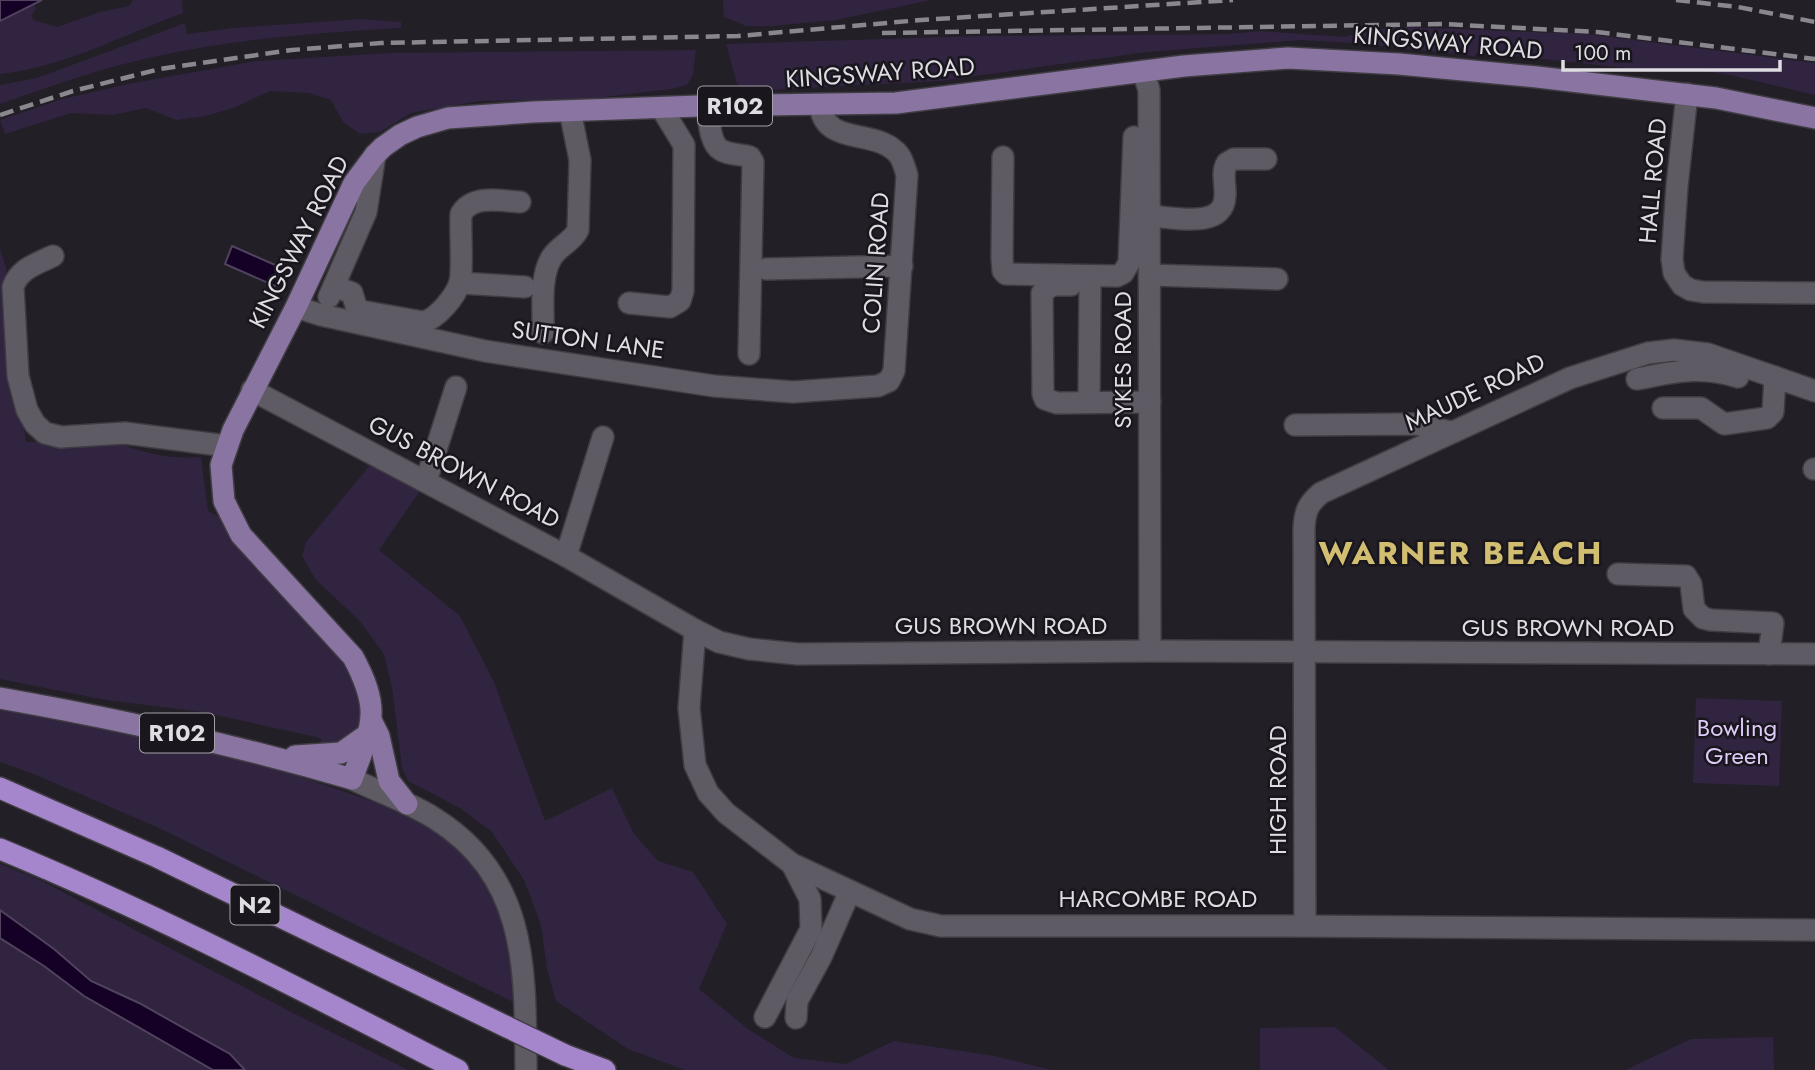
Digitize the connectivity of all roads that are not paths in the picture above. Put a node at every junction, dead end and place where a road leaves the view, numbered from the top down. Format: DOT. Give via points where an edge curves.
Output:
graph roads {
  1 [pos="1143,71"];
  2 [pos="1686,94"];
  3 [pos="820,104"];
  4 [pos="707,105"];
  5 [pos="662,108"];
  6 [pos="570,111"];
  7 [pos="1815,118"];
  8 [pos="1134,138"];
  9 [pos="375,155"];
  10 [pos="1003,157"];
  11 [pos="1266,159"];
  12 [pos="520,202"];
  13 [pos="1143,227"];
  14 [pos="53,257"];
  15 [pos="902,266"];
  16 [pos="766,269"];
  17 [pos="1277,279"];
  18 [pos="1150,280"];
  19 [pos="460,283"];
  20 [pos="1090,284"];
  21 [pos="334,286"];
  22 [pos="525,287"];
  23 [pos="1815,293"];
  24 [pos="629,303"];
  25 [pos="296,307"];
  26 [pos="321,315"];
  27 [pos="543,333"];
  28 [pos="749,354"];
  29 [pos="1637,379"];
  30 [pos="1774,382"];
  31 [pos="878,386"];
  32 [pos="456,387"];
  33 [pos="252,390"];
  34 [pos="1815,391"];
  35 [pos="1089,402"];
  36 [pos="1663,408"];
  37 [pos="1150,411"];
  38 [pos="1295,425"];
  39 [pos="1451,432"];
  40 [pos="603,438"];
  41 [pos="227,446"];
  42 [pos="426,481"];
  43 [pos="566,556"];
  44 [pos="1618,574"];
  45 [pos="695,630"];
  46 [pos="1150,651"];
  47 [pos="1305,653"];
  48 [pos="1769,654"];
  49 [pos="1815,654"];
  50 [pos="0,698"];
  51 [pos="370,728"];
  52 [pos="286,759"];
  53 [pos="352,779"];
  54 [pos="0,788"];
  55 [pos="407,804"];
  56 [pos="0,849"];
  57 [pos="792,864"];
  58 [pos="850,891"];
  59 [pos="1304,926"];
  60 [pos="1815,930"];
  61 [pos="765,1017"];
  62 [pos="796,1018"];
  63 [pos="458,1070"];
  64 [pos="526,1070"];
  65 [pos="604,1070"];
  1 -- 2 [label="main road, KINGSWAY ROAD / R102" via="1308,58"];
  1 -- 3 [label="main road, KINGSWAY ROAD / R102" via="927,100"];
  1 -- 13 [label="street, SYKES ROAD" via="1149,90"];
  2 -- 7 [label="main road, KINGSWAY ROAD / R102"];
  2 -- 23 [label="street, HALL ROAD" via="1674,273 1682,285 1703,292"];
  3 -- 4 [label="main road, KINGSWAY ROAD / R102"];
  3 -- 15 [label="street, COLIN ROAD" via="821,116 832,129 886,144 899,154 908,188"];
  4 -- 5 [label="main road, KINGSWAY ROAD / R102"];
  4 -- 28 [label="street" via="717,148 750,157 752,162"];
  5 -- 6 [label="main road, KINGSWAY ROAD / R102"];
  5 -- 24 [label="street" via="684,145 683,291 680,301 670,307"];
  6 -- 9 [label="main road, KINGSWAY ROAD / R102" via="448,118 400,135"];
  6 -- 27 [label="street" via="580,160 578,230 553,254 547,267"];
  8 -- 13 [label="street"];
  9 -- 21 [label="street" via="366,212"];
  9 -- 25 [label="main road, KINGSWAY ROAD / R102" via="354,183"];
  10 -- 13 [label="street" via="1002,266 1006,274 1123,274"];
  11 -- 13 [label="street" via="1227,163 1226,197 1216,216"];
  12 -- 19 [label="street" via="485,200 465,207 461,214"];
  13 -- 18 [label="street, SYKES ROAD"];
  14 -- 41 [label="street" via="16,276 13,287 18,376 35,424 45,433 61,437 125,433"];
  15 -- 16 [label="street"];
  15 -- 31 [label="street, COLIN ROAD" via="894,371 889,381"];
  17 -- 18 [label="street"];
  18 -- 20 [label="street"];
  18 -- 37 [label="street, SYKES ROAD"];
  19 -- 21 [label="street" via="437,316 423,322 361,311 352,293"];
  19 -- 22 [label="street"];
  20 -- 35 [label="street"];
  20 -- 35 [label="street" via="1052,285 1042,293 1045,399"];
  21 -- 26 [label="street"];
  25 -- 26 [label="street, SUTTON LANE"];
  25 -- 33 [label="main road, KINGSWAY ROAD / R102"];
  26 -- 31 [label="street, SUTTON LANE" via="485,351 714,386 793,392"];
  29 -- 30 [label="street" via="1705,369"];
  30 -- 34 [label="street, MAUDE ROAD"];
  30 -- 36 [label="street" via="1773,412 1767,418 1724,424 1701,408"];
  30 -- 39 [label="street, MAUDE ROAD" via="1708,354 1663,351 1570,378"];
  32 -- 42 [label="street"];
  33 -- 41 [label="main road, KINGSWAY ROAD / R102"];
  33 -- 42 [label="street, GUS BROWN ROAD"];
  35 -- 37 [label="street"];
  37 -- 46 [label="street, SYKES ROAD"];
  38 -- 39 [label="street" via="1415,424"];
  39 -- 47 [label="street, MAUDE ROAD" via="1310,502 1305,512"];
  40 -- 43 [label="street"];
  41 -- 51 [label="main road, KINGSWAY ROAD / R102" via="222,484 232,520 258,556 353,657 368,689"];
  42 -- 43 [label="street, GUS BROWN ROAD"];
  43 -- 45 [label="street, GUS BROWN ROAD"];
  44 -- 48 [label="street" via="1686,576 1692,584 1693,609 1703,618 1773,623"];
  45 -- 46 [label="street, GUS BROWN ROAD" via="749,649 798,654"];
  45 -- 57 [label="street, HARCOMBE ROAD" via="689,708 695,765 708,793 726,813"];
  46 -- 47 [label="street, GUS BROWN ROAD"];
  47 -- 48 [label="street, GUS BROWN ROAD"];
  47 -- 59 [label="street, HIGH ROAD"];
  48 -- 49 [label="street, GUS BROWN ROAD"];
  50 -- 52 [label="main road, R102" via="118,719"];
  51 -- 52 [label="main road" via="341,753"];
  51 -- 53 [label="main road, KINGSWAY ROAD / R102"];
  51 -- 55 [label="main road" via="379,736 388,781"];
  52 -- 53 [label="main road, R102"];
  53 -- 55 [label="street"];
  54 -- 65 [label="highway, N2, bridge" via="158,857"];
  55 -- 64 [label="street" via="443,824 474,850 509,907 522,951"];
  56 -- 63 [label="highway, N2" via="174,927"];
  57 -- 58 [label="street, HARCOMBE ROAD"];
  57 -- 61 [label="street" via="810,899 811,929"];
  58 -- 59 [label="street, HARCOMBE ROAD" via="910,919 941,926"];
  58 -- 62 [label="street" via="797,1001"];
  59 -- 60 [label="street, HARCOMBE ROAD"];
}
